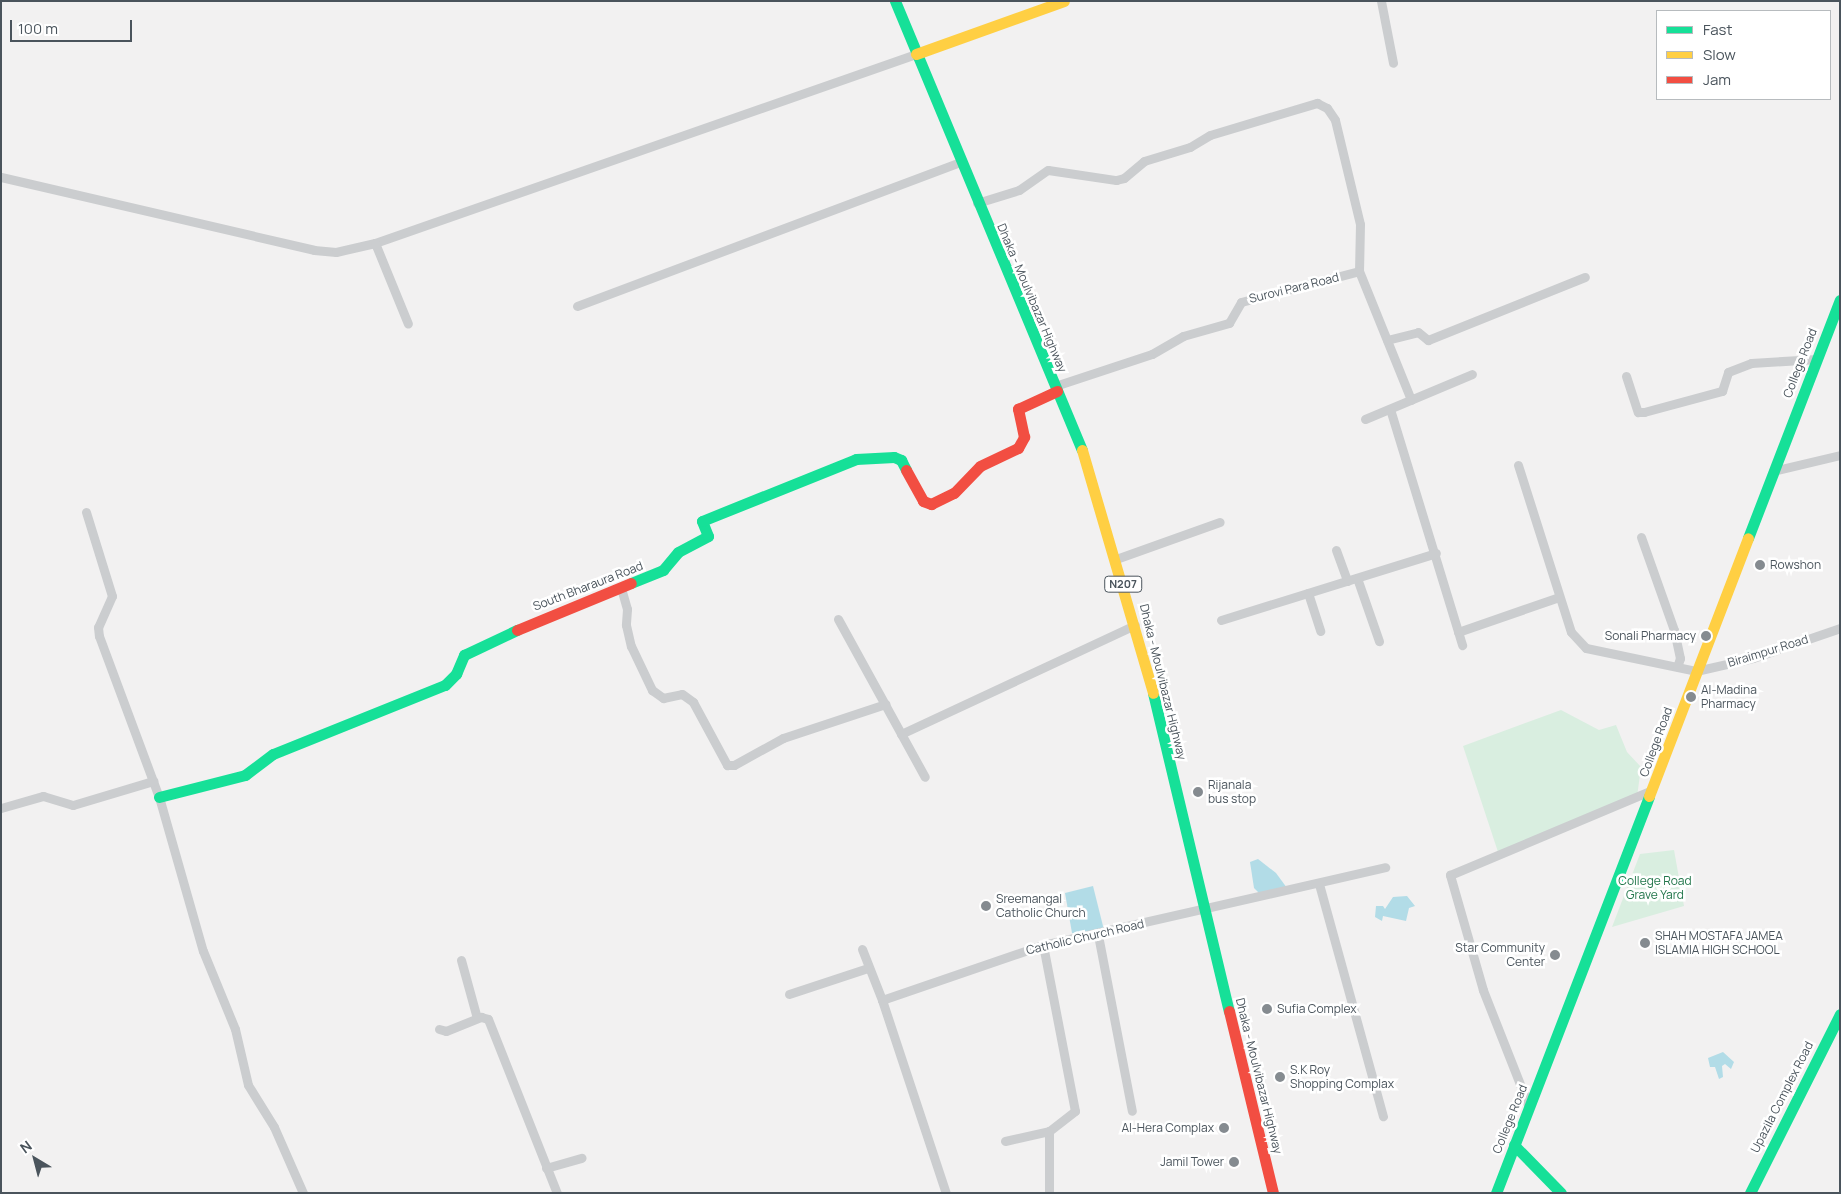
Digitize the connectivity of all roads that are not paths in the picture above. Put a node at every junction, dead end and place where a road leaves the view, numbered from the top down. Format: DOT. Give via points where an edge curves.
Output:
graph roads {
  1 [pos="895,1"];
  2 [pos="1064,1"];
  3 [pos="1381,1"];
  4 [pos="916,54"];
  5 [pos="1393,63"];
  6 [pos="960,162"];
  7 [pos="1,178"];
  8 [pos="977,203"];
  9 [pos="375,243"];
  10 [pos="1359,271"];
  11 [pos="1585,277"];
  12 [pos="1840,300"];
  13 [pos="577,306"];
  14 [pos="408,324"];
  15 [pos="1387,340"];
  16 [pos="1817,359"];
  17 [pos="1472,374"];
  18 [pos="1626,376"];
  19 [pos="1056,389"];
  20 [pos="1411,400"];
  21 [pos="1390,409"];
  22 [pos="1365,419"];
  23 [pos="1840,455"];
  24 [pos="1518,465"];
  25 [pos="1773,471"];
  26 [pos="86,512"];
  27 [pos="1220,522"];
  28 [pos="1641,538"];
  29 [pos="1336,550"];
  30 [pos="1436,552"];
  31 [pos="1116,560"];
  32 [pos="1358,578"];
  33 [pos="1347,581"];
  34 [pos="621,588"];
  35 [pos="1308,593"];
  36 [pos="1559,597"];
  37 [pos="838,619"];
  38 [pos="1221,620"];
  39 [pos="1135,625"];
  40 [pos="1840,628"];
  41 [pos="1320,631"];
  42 [pos="1458,632"];
  43 [pos="1379,640"];
  44 [pos="1462,645"];
  45 [pos="1677,667"];
  46 [pos="1696,671"];
  47 [pos="885,704"];
  48 [pos="901,734"];
  49 [pos="925,777"];
  50 [pos="153,781"];
  51 [pos="1652,790"];
  52 [pos="159,797"];
  53 [pos="1,808"];
  54 [pos="1385,867"];
  55 [pos="1319,884"];
  56 [pos="1204,909"];
  57 [pos="1098,935"];
  58 [pos="1043,945"];
  59 [pos="862,948"];
  60 [pos="461,960"];
  61 [pos="868,968"];
  62 [pos="789,994"];
  63 [pos="882,1000"];
  64 [pos="1840,1014"];
  65 [pos="477,1018"];
  66 [pos="439,1029"];
  67 [pos="1529,1107"];
  68 [pos="1132,1111"];
  69 [pos="1383,1116"];
  70 [pos="1049,1131"];
  71 [pos="1005,1141"];
  72 [pos="1514,1145"];
  73 [pos="582,1158"];
  74 [pos="546,1168"];
  75 [pos="303,1193"];
  76 [pos="557,1193"];
  77 [pos="946,1193"];
  78 [pos="1049,1193"];
  79 [pos="1274,1193"];
  80 [pos="1496,1193"];
  81 [pos="1561,1193"];
  82 [pos="1750,1193"];
  1 -- 4 [label="main road, Dhaka - Moulvibazar Highway / N207"];
  2 -- 4 [label="main road"];
  3 -- 5 [label="street"];
  4 -- 6 [label="main road, Dhaka - Moulvibazar Highway / N207"];
  4 -- 9 [label="street"];
  6 -- 8 [label="main road, Dhaka - Moulvibazar Highway / N207"];
  6 -- 13 [label="street"];
  7 -- 9 [label="street" via="314,250 336,252"];
  8 -- 10 [label="street" via="1019,190 1048,170 1116,180 1124,178 1144,160 1190,147 1210,135 1317,103 1327,108 1336,120 1360,224"];
  8 -- 19 [label="main road, Dhaka - Moulvibazar Highway / N207"];
  9 -- 14 [label="street"];
  10 -- 15 [label="street"];
  10 -- 19 [label="street, Surovi Para Road" via="1241,302 1230,323 1183,336 1152,354"];
  11 -- 15 [label="street" via="1428,340 1418,332"];
  12 -- 16 [label="main road, College Road"];
  15 -- 20 [label="street"];
  16 -- 18 [label="street" via="1751,363 1728,372 1722,391 1644,412 1638,412"];
  16 -- 25 [label="main road, College Road"];
  17 -- 20 [label="street"];
  19 -- 31 [label="main road, Dhaka - Moulvibazar Highway / N207" via="1090,468"];
  19 -- 34 [label="main road, South Bharaura Road" via="1018,410 1024,437 1018,448 980,466 954,493 931,504 923,501 901,460 894,457 856,459 702,521 708,536 678,552 657,575"];
  20 -- 21 [label="street"];
  21 -- 22 [label="street"];
  21 -- 30 [label="street"];
  23 -- 25 [label="street"];
  24 -- 36 [label="street"];
  25 -- 46 [label="main road, College Road"];
  26 -- 50 [label="street" via="112,596 98,627 99,636"];
  27 -- 31 [label="street"];
  28 -- 45 [label="street" via="1674,630 1680,658"];
  29 -- 33 [label="street"];
  30 -- 32 [label="street"];
  30 -- 42 [label="street"];
  31 -- 39 [label="main road, Dhaka - Moulvibazar Highway / N207"];
  32 -- 33 [label="street"];
  32 -- 43 [label="street"];
  33 -- 35 [label="street"];
  34 -- 47 [label="street" via="631,646 652,690 664,698 682,694 693,702 727,765 734,765 783,738"];
  34 -- 52 [label="main road, South Bharaura Road" via="472,649 464,655 456,674 445,685 273,754 245,775"];
  35 -- 38 [label="street"];
  35 -- 41 [label="street"];
  36 -- 42 [label="street"];
  36 -- 45 [label="street" via="1571,632 1586,648"];
  37 -- 47 [label="street"];
  39 -- 48 [label="street"];
  39 -- 56 [label="main road, Dhaka - Moulvibazar Highway / N207"];
  40 -- 46 [label="street, Biraimpur Road" via="1753,658"];
  42 -- 44 [label="street"];
  45 -- 46 [label="street"];
  46 -- 51 [label="main road, College Road"];
  47 -- 48 [label="street"];
  48 -- 49 [label="street"];
  50 -- 52 [label="street"];
  50 -- 53 [label="street" via="73,805 43,796"];
  51 -- 67 [label="main road, College Road"];
  51 -- 67 [label="street" via="1450,875 1483,990"];
  52 -- 75 [label="street" via="203,950 235,1028 248,1085 274,1127"];
  54 -- 55 [label="street, Catholic Church Road"];
  55 -- 56 [label="street, Catholic Church Road"];
  55 -- 69 [label="street"];
  56 -- 57 [label="street, Catholic Church Road"];
  56 -- 79 [label="main road, Dhaka - Moulvibazar Highway / N207"];
  57 -- 58 [label="street, Catholic Church Road"];
  57 -- 68 [label="street"];
  58 -- 63 [label="street, Catholic Church Road"];
  58 -- 70 [label="street" via="1075,1111"];
  59 -- 61 [label="street"];
  60 -- 65 [label="street"];
  61 -- 62 [label="street"];
  61 -- 63 [label="street"];
  63 -- 77 [label="street"];
  64 -- 82 [label="main road, Upazila Complex Road"];
  65 -- 66 [label="street" via="446,1031"];
  65 -- 74 [label="street" via="488,1019"];
  67 -- 72 [label="main road, College Road"];
  70 -- 71 [label="street"];
  70 -- 78 [label="street"];
  72 -- 80 [label="main road, College Road"];
  72 -- 81 [label="main road"];
  73 -- 74 [label="street"];
  74 -- 76 [label="street"];
}
